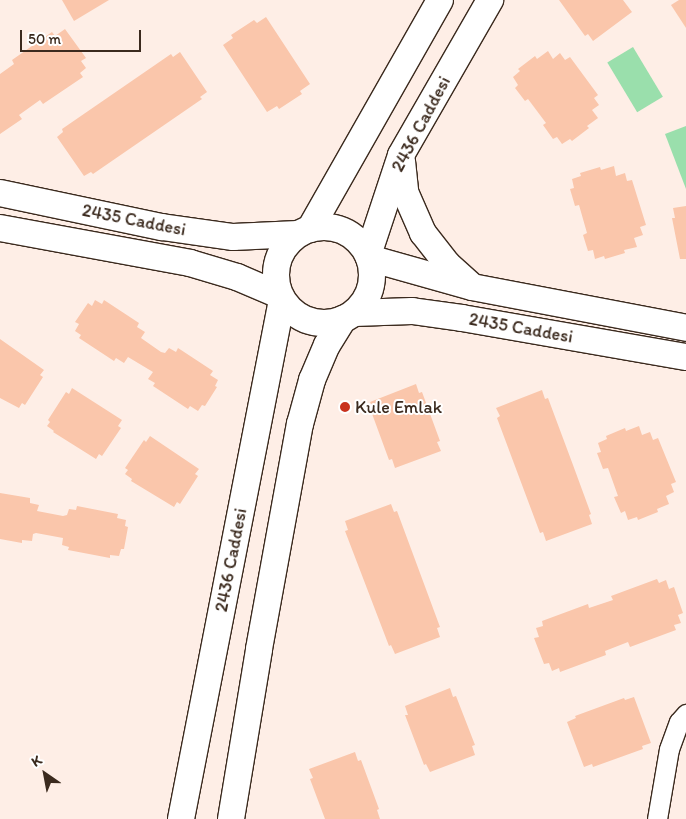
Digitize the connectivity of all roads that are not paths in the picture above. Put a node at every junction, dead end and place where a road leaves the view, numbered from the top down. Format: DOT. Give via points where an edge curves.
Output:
graph roads {
  1 [pos="440,0"];
  2 [pos="490,0"];
  3 [pos="401,155"];
  4 [pos="0,192"];
  5 [pos="0,228"];
  6 [pos="304,231"];
  7 [pos="368,256"];
  8 [pos="472,287"];
  9 [pos="281,298"];
  10 [pos="349,316"];
  11 [pos="686,328"];
  12 [pos="686,357"];
  13 [pos="686,714"];
  14 [pos="181,819"];
  15 [pos="231,819"];
  16 [pos="657,819"];
  1 -- 6 [label="street"];
  2 -- 3 [label="street, 2436 Caddesi"];
  3 -- 7 [label="street, 2436 Caddesi"];
  3 -- 8 [label="street" via="405,192 423,232 447,264"];
  4 -- 6 [label="street, 2435 Caddesi" via="162,227 232,237"];
  5 -- 9 [label="street, 2435 Caddesi" via="190,263 237,277"];
  6 -- 7 [label="street, 2435 Caddesi" via="322,227 341,230 357,240"];
  6 -- 9 [label="street" via="284,247 276,264 275,283"];
  7 -- 8 [label="street, 2435 Caddesi"];
  7 -- 10 [label="street" via="372,276 370,288 366,299"];
  8 -- 11 [label="street, 2435 Caddesi"];
  9 -- 10 [label="street, 2435 Caddesi" via="295,314 312,322 325,324"];
  9 -- 14 [label="street, 2436 Caddesi"];
  10 -- 12 [label="street, 2435 Caddesi" via="412,311"];
  10 -- 15 [label="street" via="327,345 312,380 300,424"];
  13 -- 16 [label="street" via="679,722 669,749"];
}
